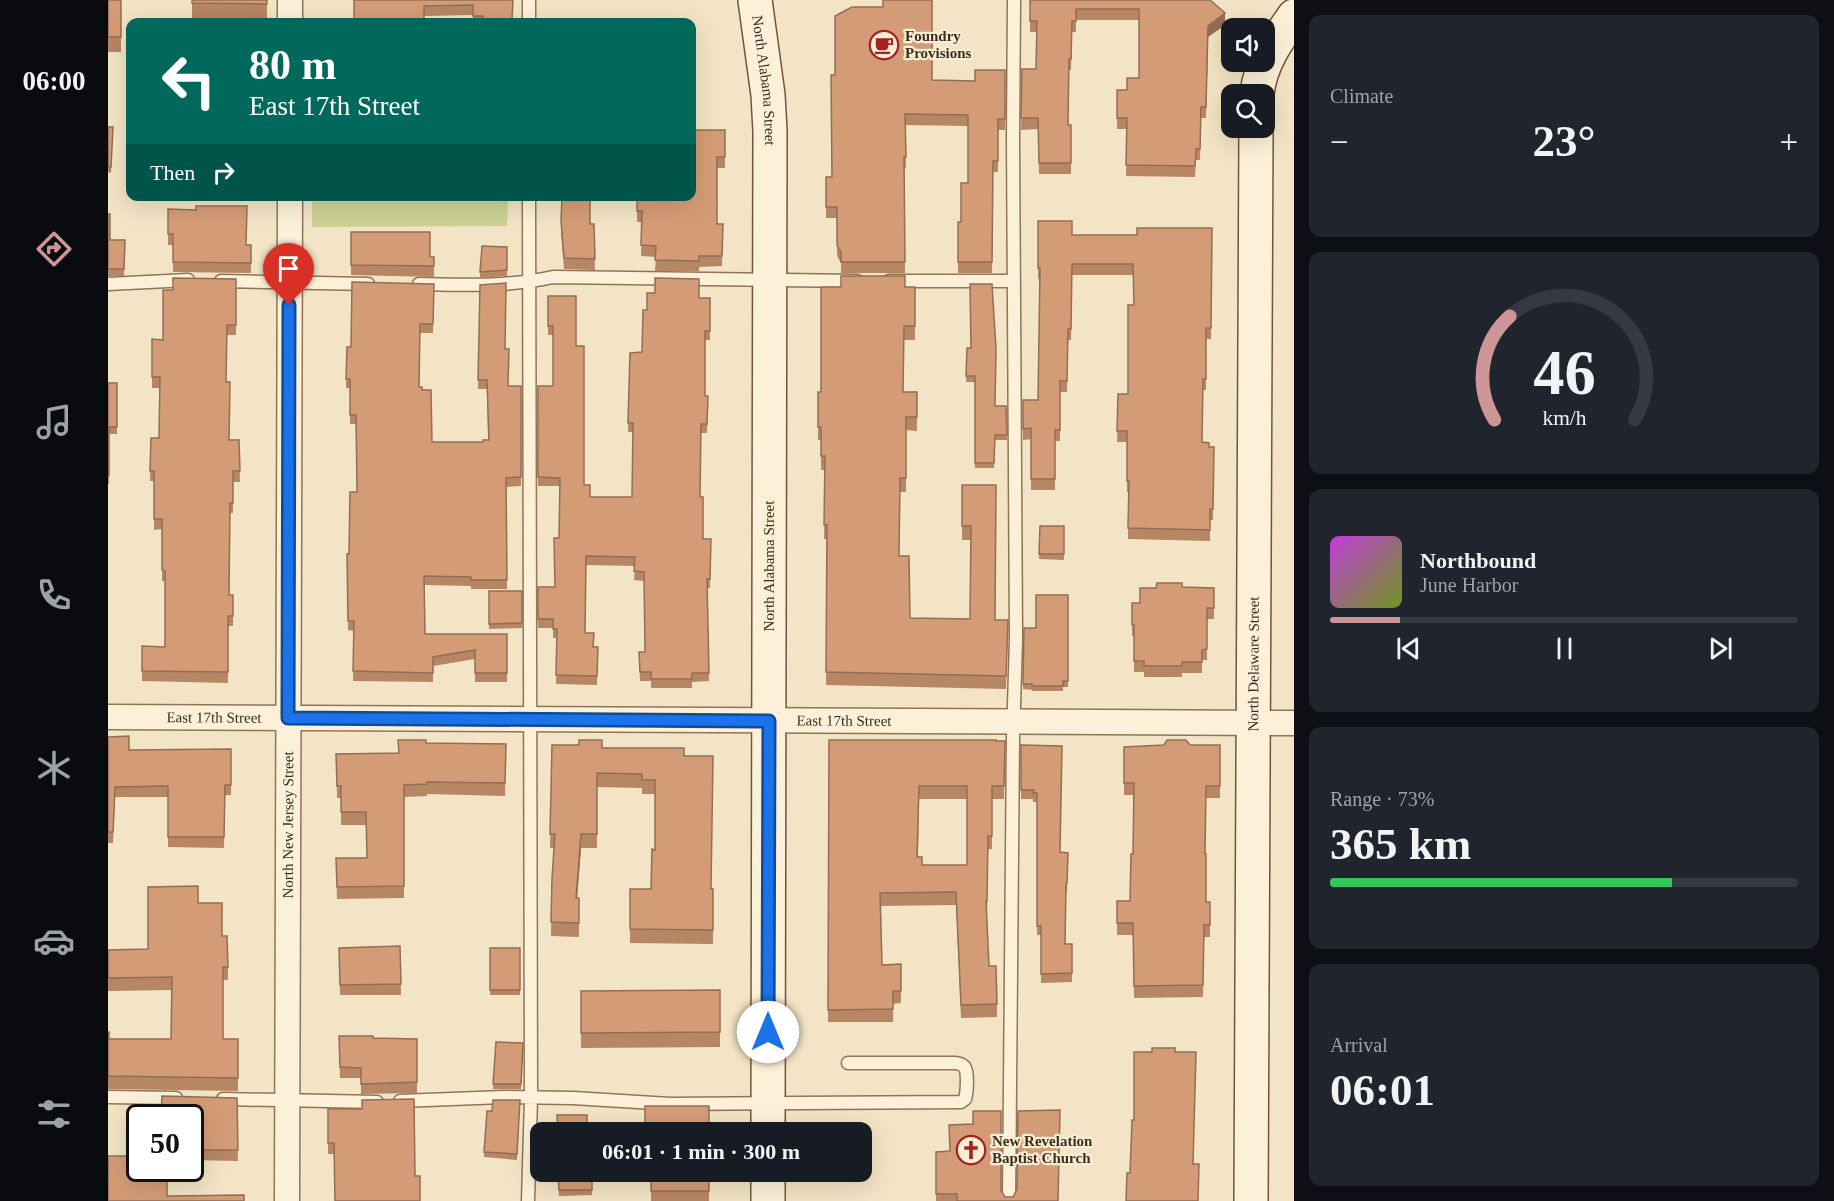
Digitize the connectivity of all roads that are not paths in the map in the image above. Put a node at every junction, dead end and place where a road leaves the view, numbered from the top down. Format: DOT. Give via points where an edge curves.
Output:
graph roads {
  1 [pos="290,0"];
  2 [pos="529,0"];
  3 [pos="755,0"];
  4 [pos="1014,0"];
  5 [pos="1294,16"];
  6 [pos="290,18"];
  7 [pos="529,18"];
  8 [pos="1259,84"];
  9 [pos="1256,138"];
  10 [pos="290,201"];
  11 [pos="529,201"];
  12 [pos="770,281"];
  13 [pos="1014,281"];
  14 [pos="289,282"];
  15 [pos="529,282"];
  16 [pos="108,284"];
  17 [pos="378,284"];
  18 [pos="401,284"];
  19 [pos="108,717"];
  20 [pos="288,718"];
  21 [pos="530,720"];
  22 [pos="769,721"];
  23 [pos="1013,722"];
  24 [pos="1294,723"];
  25 [pos="1252,724"];
  26 [pos="848,1063"];
  27 [pos="108,1097"];
  28 [pos="189,1098"];
  29 [pos="531,1098"];
  30 [pos="212,1099"];
  31 [pos="287,1100"];
  32 [pos="768,1118"];
  33 [pos="768,1182"];
  34 [pos="286,1201"];
  35 [pos="528,1201"];
  36 [pos="768,1201"];
  37 [pos="1010,1201"];
  38 [pos="1251,1201"];
  1 -- 6 [label="street"];
  2 -- 7 [label="lane"];
  3 -- 12 [label="main road, North Alabama Street" via="770,122"];
  4 -- 13 [label="lane"];
  5 -- 8 [label="main road" via="1272,46"];
  9 -- 25 [label="main road, North Delaware Street"];
  10 -- 14 [label="street, North New Jersey Street"];
  11 -- 15 [label="lane"];
  12 -- 13 [label="lane"];
  12 -- 15 [label="lane" via="553,277"];
  12 -- 22 [label="main road, North Alabama Street"];
  13 -- 23 [label="lane"];
  14 -- 16 [label="lane" via="178,280"];
  14 -- 17 [label="lane"];
  14 -- 20 [label="street, North New Jersey Street"];
  15 -- 18 [label="lane" via="482,286"];
  15 -- 21 [label="lane"];
  19 -- 20 [label="street, East 17th Street"];
  20 -- 21 [label="street, East 17th Street"];
  20 -- 31 [label="street, North New Jersey Street"];
  21 -- 22 [label="street, East 17th Street"];
  21 -- 29 [label="lane"];
  22 -- 23 [label="street, East 17th Street"];
  22 -- 32 [label="main road, North Alabama Street"];
  23 -- 25 [label="street, East 17th Street"];
  23 -- 37 [label="lane"];
  24 -- 25 [label="street, East 17th Street"];
  25 -- 38 [label="main road, North Delaware Street"];
  26 -- 32 [label="lane" via="956,1063 966,1068 967,1093 961,1102"];
  27 -- 28 [label="lane"];
  29 -- 31 [label="lane"];
  29 -- 32 [label="lane" via="670,1104"];
  29 -- 35 [label="lane"];
  30 -- 31 [label="lane"];
  31 -- 34 [label="street, North New Jersey Street"];
  33 -- 36 [label="main road"];
}
